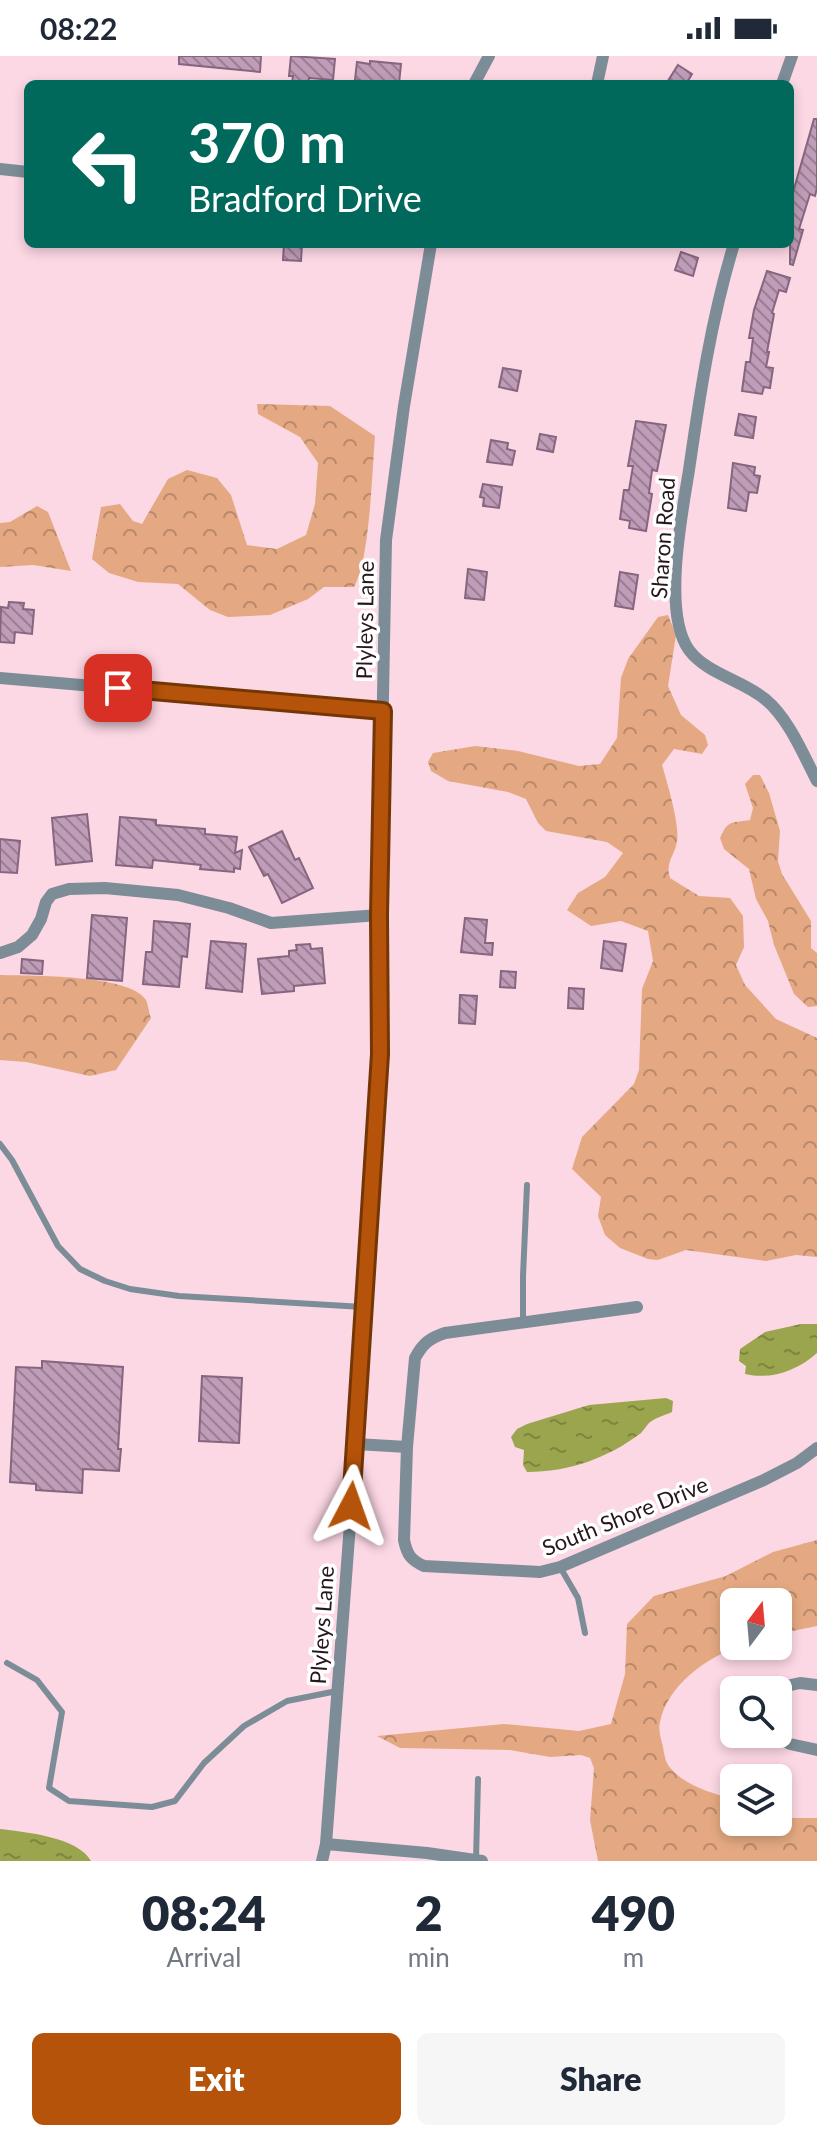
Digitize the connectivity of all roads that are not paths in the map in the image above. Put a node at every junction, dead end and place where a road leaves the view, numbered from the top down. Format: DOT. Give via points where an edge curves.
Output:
graph roads {
  1 [pos="489,56"];
  2 [pos="603,56"];
  3 [pos="792,56"];
  4 [pos="476,80"];
  5 [pos="598,80"];
  6 [pos="783,80"];
  7 [pos="0,169"];
  8 [pos="24,172"];
  9 [pos="430,248"];
  10 [pos="733,248"];
  11 [pos="0,678"];
  12 [pos="383,711"];
  13 [pos="817,781"];
  14 [pos="379,915"];
  15 [pos="0,953"];
  16 [pos="0,1144"];
  17 [pos="527,1185"];
  18 [pos="363,1307"];
  19 [pos="637,1307"];
  20 [pos="523,1324"];
  21 [pos="356,1444"];
  22 [pos="407,1447"];
  23 [pos="817,1448"];
  24 [pos="560,1567"];
  25 [pos="585,1633"];
  26 [pos="7,1663"];
  27 [pos="792,1685"];
  28 [pos="817,1685"];
  29 [pos="337,1691"];
  30 [pos="792,1744"];
  31 [pos="817,1750"];
  32 [pos="478,1779"];
  33 [pos="326,1844"];
  34 [pos="476,1860"];
  35 [pos="322,1861"];
  36 [pos="482,1861"];
  1 -- 4 [label="street"];
  2 -- 5 [label="street"];
  3 -- 6 [label="street"];
  7 -- 8 [label="street"];
  9 -- 12 [label="street, Plyleys Lane" via="386,540"];
  10 -- 13 [label="street, Sharon Road" via="703,371 678,543 679,624 701,663 745,685 782,718"];
  11 -- 12 [label="street"];
  12 -- 14 [label="street, Plyleys Lane"];
  14 -- 15 [label="street" via="271,923 178,895 69,889 52,894 32,935"];
  14 -- 18 [label="street, Plyleys Lane" via="380,1054"];
  16 -- 18 [label="lane" via="58,1246 80,1269 105,1281 179,1296"];
  17 -- 20 [label="lane"];
  18 -- 21 [label="street, Plyleys Lane"];
  19 -- 20 [label="street"];
  20 -- 22 [label="street" via="445,1333 421,1345 413,1371"];
  21 -- 22 [label="street"];
  21 -- 29 [label="street, Plyleys Lane"];
  22 -- 24 [label="street, South Shore Drive" via="404,1540 412,1561 540,1572"];
  23 -- 24 [label="street, South Shore Drive" via="764,1480"];
  24 -- 25 [label="lane" via="578,1598"];
  26 -- 29 [label="lane" via="37,1680 62,1712 49,1788 69,1801 152,1807 175,1801 204,1763 244,1726 287,1701"];
  27 -- 28 [label="street"];
  29 -- 33 [label="street, Plyleys Lane"];
  30 -- 31 [label="street"];
  32 -- 34 [label="lane"];
  33 -- 34 [label="street"];
  33 -- 35 [label="street, Plyleys Lane"];
  34 -- 36 [label="street"];
}
